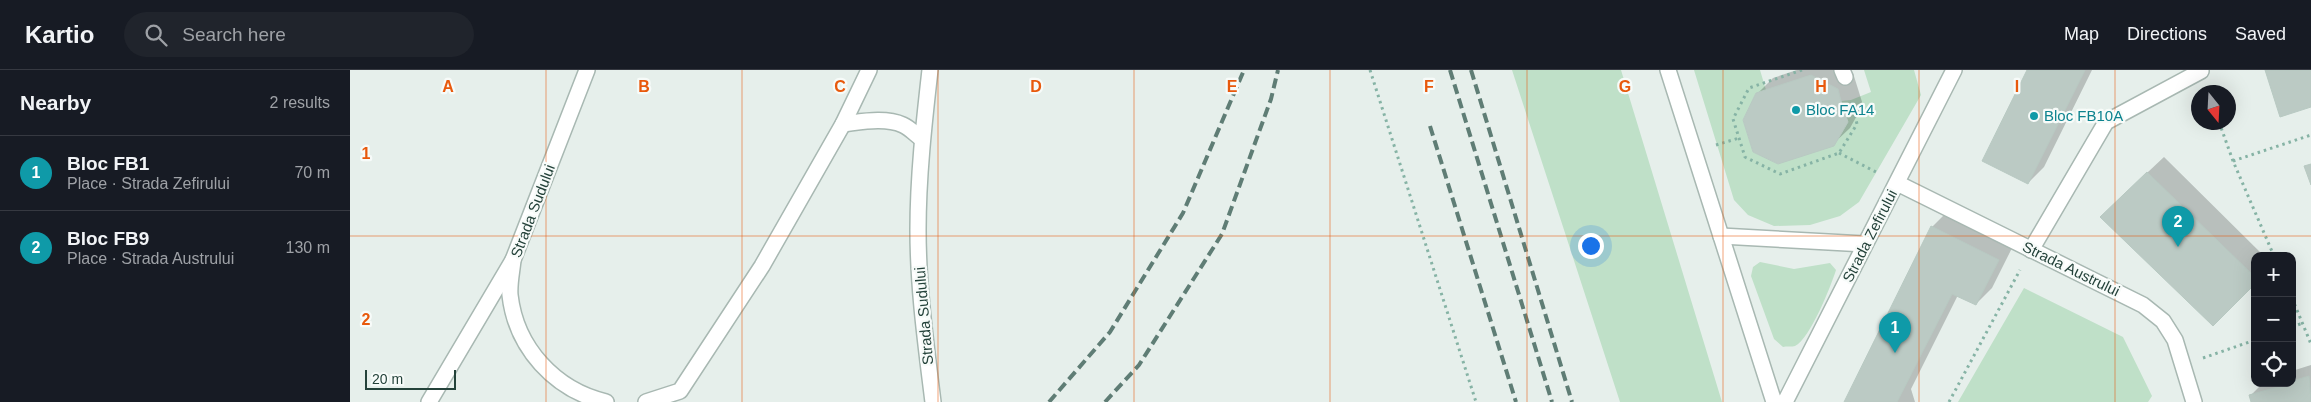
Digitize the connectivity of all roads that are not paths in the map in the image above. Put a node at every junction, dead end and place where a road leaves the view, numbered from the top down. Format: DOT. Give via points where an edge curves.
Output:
graph roads {
  1 [pos="587,70"];
  2 [pos="868,70"];
  3 [pos="930,70"];
  4 [pos="1954,70"];
  5 [pos="2202,71"];
  6 [pos="1669,74"];
  7 [pos="843,124"];
  8 [pos="922,139"];
  9 [pos="1897,183"];
  10 [pos="1721,236"];
  11 [pos="1865,244"];
  12 [pos="2031,250"];
  13 [pos="513,260"];
  14 [pos="676,396"];
  15 [pos="429,402"];
  16 [pos="606,402"];
  17 [pos="646,402"];
  18 [pos="932,402"];
  19 [pos="1774,402"];
  20 [pos="1785,402"];
  21 [pos="2194,402"];
  1 -- 13 [label="street, Strada Sudului"];
  2 -- 7 [label="street"];
  3 -- 8 [label="street, Strada Sudului"];
  4 -- 9 [label="street, Strada Zefirului"];
  5 -- 12 [label="street" via="2106,122"];
  6 -- 10 [label="street"];
  7 -- 8 [label="street" via="887,121 903,125"];
  7 -- 14 [label="street" via="762,266"];
  8 -- 18 [label="street, Strada Sudului" via="918,230"];
  9 -- 11 [label="street, Strada Zefirului"];
  9 -- 12 [label="street, Strada Austrului"];
  10 -- 11 [label="street"];
  10 -- 19 [label="street"];
  11 -- 20 [label="street, Strada Zefirului"];
  12 -- 21 [label="street, Strada Austrului" via="2143,305 2163,321 2175,340"];
  13 -- 15 [label="street"];
  13 -- 16 [label="street, Strada Sudului" via="509,293 514,316 538,363 564,385 589,398"];
  14 -- 17 [label="street"];
}
